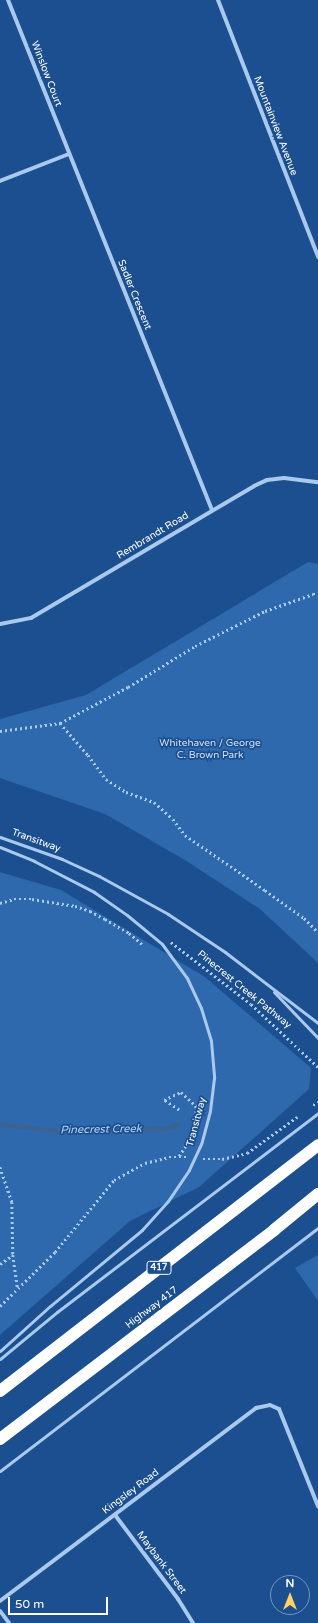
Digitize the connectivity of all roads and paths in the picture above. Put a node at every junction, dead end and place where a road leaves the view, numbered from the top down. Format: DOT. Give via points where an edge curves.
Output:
graph roads {
  1 [pos="8,0"];
  2 [pos="218,0"];
  3 [pos="69,154"];
  4 [pos="0,181"];
  5 [pos="318,257"];
  6 [pos="318,482"];
  7 [pos="212,510"];
  8 [pos="318,594"];
  9 [pos="0,624"];
  10 [pos="60,723"];
  11 [pos="0,731"];
  12 [pos="0,837"];
  13 [pos="0,847"];
  14 [pos="0,903"];
  15 [pos="318,932"];
  16 [pos="167,939"];
  17 [pos="142,944"];
  18 [pos="270,988"];
  19 [pos="318,1023"];
  20 [pos="318,1038"];
  21 [pos="318,1066"];
  22 [pos="318,1102"];
  23 [pos="312,1106"];
  24 [pos="179,1110"];
  25 [pos="318,1113"];
  26 [pos="300,1115"];
  27 [pos="318,1145"];
  28 [pos="179,1156"];
  29 [pos="195,1158"];
  30 [pos="0,1167"];
  31 [pos="318,1194"];
  32 [pos="318,1202"];
  33 [pos="318,1228"];
  34 [pos="274,1230"];
  35 [pos="13,1255"];
  36 [pos="0,1264"];
  37 [pos="18,1289"];
  38 [pos="0,1306"];
  39 [pos="0,1351"];
  40 [pos="0,1359"];
  41 [pos="0,1391"];
  42 [pos="0,1440"];
  43 [pos="0,1470"];
  44 [pos="318,1506"];
  45 [pos="115,1514"];
  46 [pos="0,1601"];
  47 [pos="0,1611"];
  48 [pos="9,1623"];
  49 [pos="193,1623"];
  1 -- 3 [label="street, Winslow Court"];
  2 -- 5 [label="street, Mountainview Avenue"];
  3 -- 4 [label="street"];
  3 -- 7 [label="street, Sadler Crescent"];
  6 -- 7 [label="street, Rembrandt Road" via="284,478 267,480"];
  7 -- 9 [label="street, Rembrandt Road" via="31,618"];
  8 -- 10 [label="path" via="265,611 195,646 128,687"];
  10 -- 11 [label="path"];
  10 -- 15 [label="path" via="106,779 126,792 154,802 173,819 185,835 304,918"];
  12 -- 18 [label="lane, Transitway" via="62,859 142,899 225,952"];
  13 -- 29 [label="lane, Transitway" via="74,881 118,907 162,944 187,978 195,993 211,1041 214,1078 210,1111"];
  14 -- 17 [label="path" via="14,899 32,899 90,910"];
  16 -- 21 [label="path, Pinecrest Creek Pathway" via="251,1004"];
  18 -- 19 [label="lane, Transitway"];
  18 -- 20 [label="lane, Transitway"];
  22 -- 23 [label="path"];
  24 -- 28 [label="path" via="164,1100 181,1092 196,1106 198,1127"];
  25 -- 40 [label="lane" via="57,1312"];
  26 -- 29 [label="path" via="247,1153 222,1159"];
  27 -- 41 [label="highway, 417"];
  28 -- 29 [label="path"];
  28 -- 37 [label="path" via="145,1163 114,1180 55,1252"];
  29 -- 39 [label="lane, Transitway" via="168,1201 142,1230"];
  30 -- 35 [label="path" via="12,1202"];
  31 -- 34 [label="highway, Highway 417"];
  32 -- 34 [label="highway"];
  33 -- 43 [label="lane"];
  34 -- 42 [label="highway, Highway 417"];
  35 -- 36 [label="path"];
  35 -- 37 [label="path"];
  37 -- 38 [label="path"];
  44 -- 45 [label="street, Kingsley Road" via="279,1410 270,1405 256,1408"];
  45 -- 46 [label="street, Kingsley Road"];
  45 -- 49 [label="street, Maybank Street"];
  47 -- 48 [label="street"];
}
